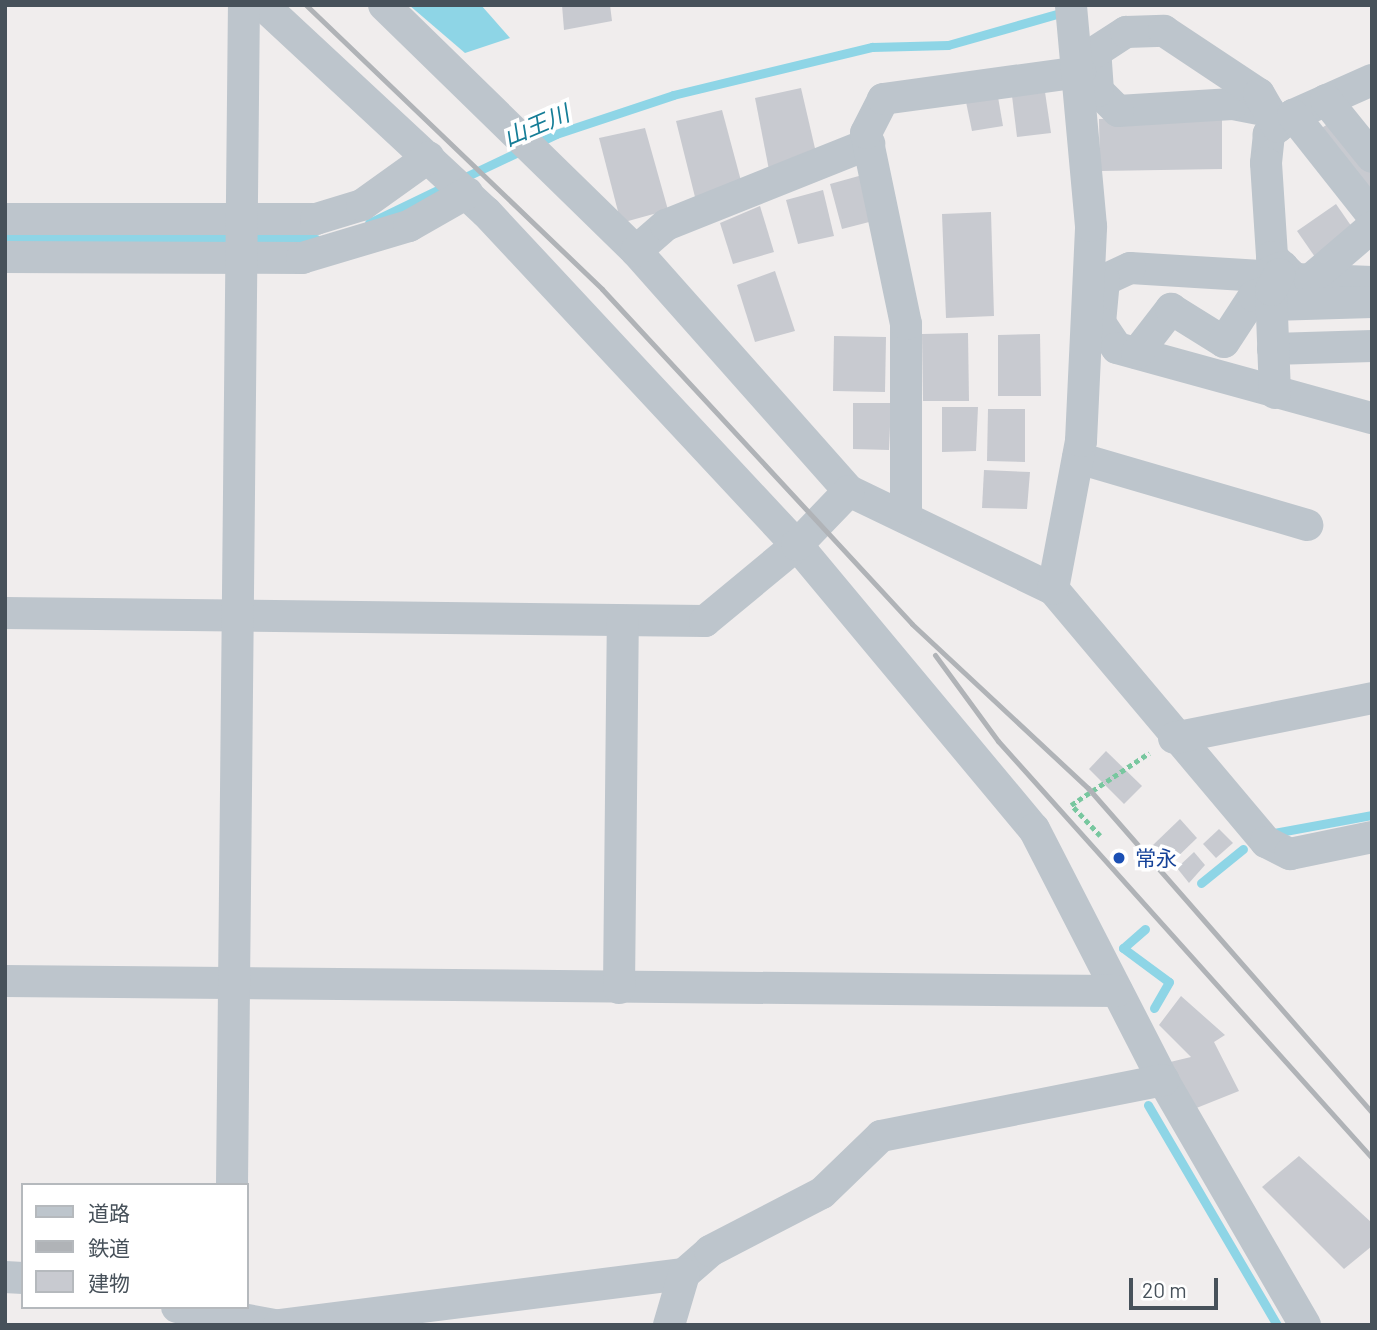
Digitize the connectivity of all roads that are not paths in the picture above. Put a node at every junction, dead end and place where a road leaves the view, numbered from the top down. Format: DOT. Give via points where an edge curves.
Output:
graph roads {
  1 [pos="244,5"];
  2 [pos="263,5"];
  3 [pos="384,5"];
  4 [pos="1074,19"];
  5 [pos="1080,72"];
  6 [pos="1372,80"];
  7 [pos="1326,100"];
  8 [pos="1280,118"];
  9 [pos="869,144"];
  10 [pos="1372,157"];
  11 [pos="450,177"];
  12 [pos="1372,215"];
  13 [pos="5,219"];
  14 [pos="241,221"];
  15 [pos="1372,227"];
  16 [pos="636,251"];
  17 [pos="5,257"];
  18 [pos="240,258"];
  19 [pos="1284,285"];
  20 [pos="1371,292"];
  21 [pos="1094,314"];
  22 [pos="1372,338"];
  23 [pos="1372,346"];
  24 [pos="1273,349"];
  25 [pos="1137,353"];
  26 [pos="1275,393"];
  27 [pos="1372,418"];
  28 [pos="1078,458"];
  29 [pos="849,491"];
  30 [pos="906,518"];
  31 [pos="1307,525"];
  32 [pos="797,545"];
  33 [pos="1053,589"];
  34 [pos="5,613"];
  35 [pos="237,615"];
  36 [pos="623,621"];
  37 [pos="1372,698"];
  38 [pos="1174,738"];
  39 [pos="1372,837"];
  40 [pos="5,981"];
  41 [pos="234,985"];
  42 [pos="619,988"];
  43 [pos="1117,991"];
  44 [pos="1163,1080"];
  45 [pos="232,1183"];
  46 [pos="684,1274"];
  47 [pos="188,1309"];
  48 [pos="232,1317"];
  49 [pos="276,1325"];
  50 [pos="669,1325"];
  51 [pos="1305,1325"];
  1 -- 14 [label="street"];
  2 -- 11 [label="street"];
  3 -- 16 [label="street"];
  4 -- 5 [label="street"];
  5 -- 9 [label="street" via="883,100 866,133"];
  5 -- 21 [label="street"];
  6 -- 7 [label="street"];
  7 -- 8 [label="street"];
  7 -- 10 [label="street"];
  8 -- 8 [label="street" via="1259,94 1164,31 1126,32 1095,52 1098,91 1118,111 1232,104"];
  8 -- 12 [label="street"];
  8 -- 19 [label="street" via="1269,134 1266,163 1272,257"];
  9 -- 16 [label="street" via="666,225"];
  9 -- 30 [label="street" via="906,324"];
  11 -- 14 [label="street" via="316,219"];
  11 -- 18 [label="street" via="359,245 302,258"];
  11 -- 32 [label="street"];
  13 -- 14 [label="street"];
  14 -- 18 [label="street"];
  15 -- 19 [label="street"];
  16 -- 29 [label="street"];
  17 -- 18 [label="street"];
  18 -- 35 [label="street"];
  19 -- 20 [label="street"];
  19 -- 20 [label="street"];
  19 -- 21 [label="street" via="1261,276 1130,268 1104,280"];
  19 -- 24 [label="street"];
  19 -- 25 [label="street" via="1254,296 1224,342 1171,309"];
  20 -- 22 [label="street"];
  21 -- 25 [label="street" via="1117,348"];
  21 -- 28 [label="street"];
  23 -- 24 [label="street"];
  24 -- 26 [label="street"];
  25 -- 26 [label="street"];
  26 -- 27 [label="street"];
  28 -- 31 [label="street"];
  28 -- 33 [label="street"];
  29 -- 30 [label="street"];
  29 -- 32 [label="street"];
  30 -- 33 [label="street"];
  32 -- 36 [label="street" via="705,621"];
  32 -- 43 [label="street" via="1034,829"];
  33 -- 38 [label="street"];
  34 -- 35 [label="street"];
  35 -- 36 [label="street"];
  35 -- 41 [label="street"];
  36 -- 42 [label="street"];
  37 -- 38 [label="street"];
  38 -- 39 [label="street" via="1266,842 1290,854"];
  40 -- 41 [label="street"];
  41 -- 42 [label="street"];
  41 -- 45 [label="street"];
  42 -- 43 [label="street"];
  43 -- 44 [label="street"];
  44 -- 46 [label="street" via="881,1136 822,1193 710,1251"];
  44 -- 51 [label="street"];
  46 -- 49 [label="street"];
  46 -- 50 [label="street"];
  47 -- 48 [label="street"];
  48 -- 49 [label="street"];
}
